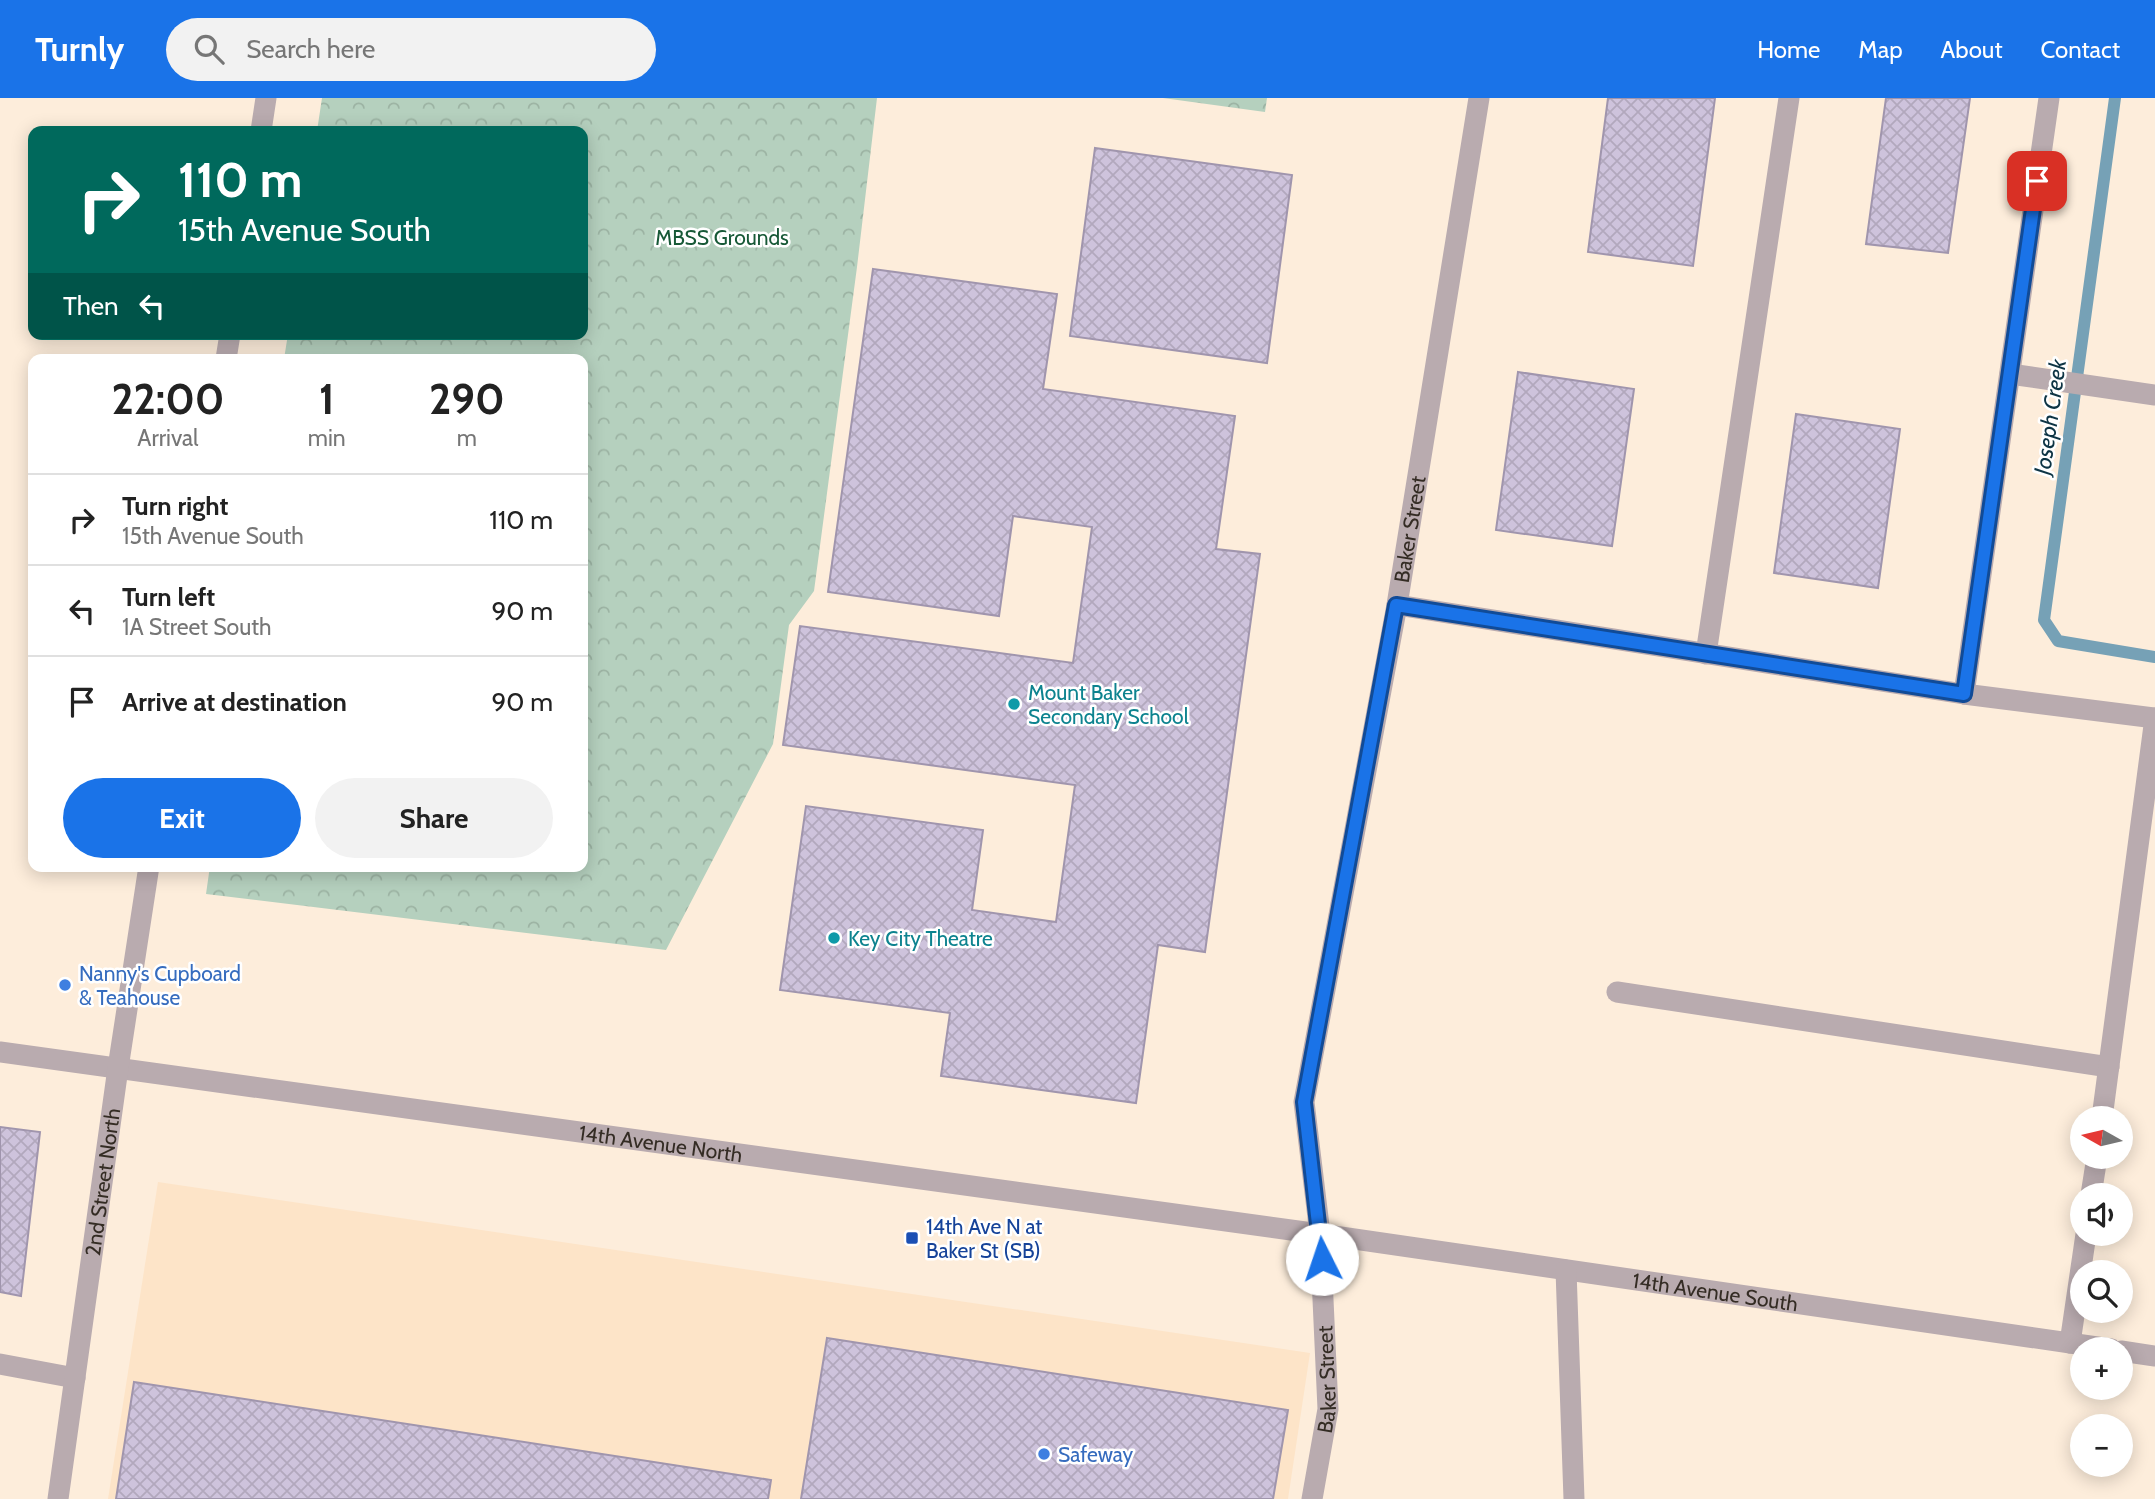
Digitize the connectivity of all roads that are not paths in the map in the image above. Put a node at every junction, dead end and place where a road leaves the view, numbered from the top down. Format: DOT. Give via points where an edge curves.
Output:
graph roads {
  1 [pos="266,98"];
  2 [pos="1479,98"];
  3 [pos="1788,98"];
  4 [pos="2049,98"];
  5 [pos="262,126"];
  6 [pos="2010,374"];
  7 [pos="2155,394"];
  8 [pos="1396,605"];
  9 [pos="1706,654"];
  10 [pos="1964,694"];
  11 [pos="2155,718"];
  12 [pos="148,872"];
  13 [pos="1617,992"];
  14 [pos="0,1052"];
  15 [pos="2109,1067"];
  16 [pos="118,1068"];
  17 [pos="2104,1106"];
  18 [pos="1320,1234"];
  19 [pos="2083,1246"];
  20 [pos="1566,1270"];
  21 [pos="2071,1337"];
  22 [pos="2070,1343"];
  23 [pos="2133,1353"];
  24 [pos="2155,1356"];
  25 [pos="0,1364"];
  26 [pos="75,1378"];
  27 [pos="58,1499"];
  28 [pos="1312,1499"];
  29 [pos="1574,1499"];
  1 -- 5 [label="street"];
  2 -- 8 [label="street, Baker Street"];
  3 -- 9 [label="street"];
  4 -- 6 [label="street"];
  6 -- 7 [label="street"];
  6 -- 10 [label="street"];
  8 -- 9 [label="street"];
  8 -- 18 [label="street, Baker Street" via="1304,1102"];
  9 -- 10 [label="street"];
  10 -- 11 [label="street"];
  11 -- 15 [label="street"];
  12 -- 16 [label="street, 2nd Street North"];
  13 -- 15 [label="street"];
  14 -- 16 [label="street, 14th Avenue North"];
  15 -- 17 [label="street"];
  16 -- 18 [label="street, 14th Avenue North"];
  16 -- 26 [label="street, 2nd Street North"];
  18 -- 20 [label="street, 14th Avenue South"];
  18 -- 28 [label="street, Baker Street" via="1328,1409"];
  19 -- 21 [label="street"];
  20 -- 22 [label="street, 14th Avenue South"];
  20 -- 29 [label="street"];
  23 -- 24 [label="street"];
  25 -- 26 [label="street"];
  26 -- 27 [label="street, 2nd Street North"];
}
